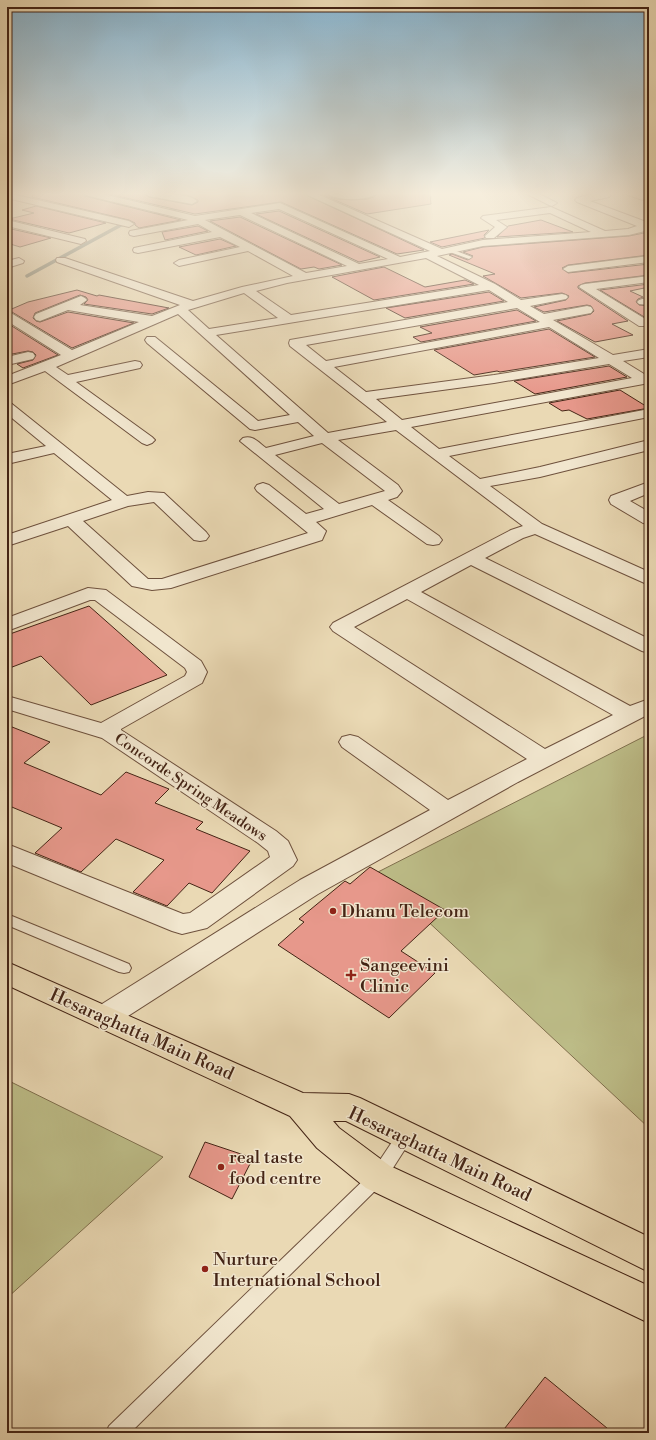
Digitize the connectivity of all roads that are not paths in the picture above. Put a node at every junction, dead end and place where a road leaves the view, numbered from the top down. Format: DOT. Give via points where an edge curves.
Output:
graph roads {
  1 [pos="16,260"];
  2 [pos="61,260"];
  3 [pos="188,260"];
  4 [pos="272,260"];
  5 [pos="343,260"];
  6 [pos="398,260"];
  7 [pos="438,260"];
  8 [pos="639,260"];
  9 [pos="179,262"];
  10 [pos="7,265"];
  11 [pos="357,267"];
  12 [pos="568,269"];
  13 [pos="304,277"];
  14 [pos="649,279"];
  15 [pos="491,286"];
  16 [pos="246,289"];
  17 [pos="91,295"];
  18 [pos="562,297"];
  19 [pos="519,304"];
  20 [pos="67,306"];
  21 [pos="186,307"];
  22 [pos="587,310"];
  23 [pos="7,316"];
  24 [pos="40,317"];
  25 [pos="288,319"];
  26 [pos="152,320"];
  27 [pos="547,321"];
  28 [pos="646,322"];
  29 [pos="627,325"];
  30 [pos="207,333"];
  31 [pos="151,340"];
  32 [pos="649,353"];
  33 [pos="71,355"];
  34 [pos="28,356"];
  35 [pos="611,358"];
  36 [pos="7,361"];
  37 [pos="135,365"];
  38 [pos="323,365"];
  39 [pos="46,366"];
  40 [pos="7,368"];
  41 [pos="13,378"];
  42 [pos="65,380"];
  43 [pos="647,382"];
  44 [pos="363,396"];
  45 [pos="7,408"];
  46 [pos="649,413"];
  47 [pos="302,417"];
  48 [pos="25,422"];
  49 [pos="398,424"];
  50 [pos="7,426"];
  51 [pos="325,438"];
  52 [pos="147,440"];
  53 [pos="248,441"];
  54 [pos="649,445"];
  55 [pos="57,448"];
  56 [pos="263,453"];
  57 [pos="436,454"];
  58 [pos="7,460"];
  59 [pos="477,484"];
  60 [pos="649,487"];
  61 [pos="263,488"];
  62 [pos="375,499"];
  63 [pos="124,502"];
  64 [pos="336,510"];
  65 [pos="649,519"];
  66 [pos="72,520"];
  67 [pos="303,520"];
  68 [pos="536,528"];
  69 [pos="200,536"];
  70 [pos="433,540"];
  71 [pos="7,541"];
  72 [pos="471,558"];
  73 [pos="649,579"];
  74 [pos="408,592"];
  75 [pos="7,625"];
  76 [pos="649,647"];
  77 [pos="7,702"];
  78 [pos="639,710"];
  79 [pos="110,734"];
  80 [pos="350,742"];
  81 [pos="544,759"];
  82 [pos="447,811"];
  83 [pos="7,853"];
  84 [pos="7,919"];
  85 [pos="124,968"];
  86 [pos="7,973"];
  87 [pos="104,1017"];
  88 [pos="301,1106"];
  89 [pos="406,1135"];
  90 [pos="378,1177"];
  91 [pos="649,1255"];
  92 [pos="649,1305"];
  93 [pos="116,1433"];
  1 -- 10 [label="street" via="19,261"];
  2 -- 21 [label="street"];
  3 -- 9 [label="street"];
  4 -- 13 [label="street"];
  5 -- 11 [label="street"];
  6 -- 11 [label="street"];
  7 -- 15 [label="street"];
  8 -- 12 [label="street"];
  11 -- 13 [label="street"];
  13 -- 16 [label="street"];
  14 -- 28 [label="street" via="585,287"];
  15 -- 19 [label="street"];
  15 -- 25 [label="street"];
  16 -- 21 [label="street"];
  16 -- 25 [label="street"];
  17 -- 20 [label="street"];
  18 -- 19 [label="street"];
  19 -- 27 [label="street"];
  19 -- 38 [label="street" via="295,343"];
  20 -- 24 [label="street"];
  20 -- 26 [label="street"];
  21 -- 26 [label="street"];
  21 -- 30 [label="street"];
  22 -- 27 [label="street"];
  23 -- 33 [label="street"];
  25 -- 30 [label="street"];
  26 -- 33 [label="street"];
  27 -- 35 [label="street"];
  27 -- 38 [label="street"];
  28 -- 29 [label="street"];
  30 -- 47 [label="street"];
  31 -- 47 [label="street" via="255,426"];
  32 -- 35 [label="street"];
  33 -- 39 [label="street"];
  34 -- 36 [label="street"];
  35 -- 43 [label="street"];
  35 -- 44 [label="street" via="494,379"];
  37 -- 42 [label="street"];
  38 -- 44 [label="street"];
  39 -- 41 [label="street"];
  39 -- 42 [label="street"];
  40 -- 41 [label="street"];
  42 -- 52 [label="street"];
  43 -- 49 [label="street"];
  44 -- 49 [label="street"];
  45 -- 48 [label="street"];
  46 -- 57 [label="street"];
  47 -- 51 [label="street"];
  48 -- 50 [label="street"];
  48 -- 55 [label="street"];
  49 -- 51 [label="street"];
  49 -- 57 [label="street"];
  51 -- 56 [label="street"];
  51 -- 62 [label="street" via="394,491"];
  53 -- 56 [label="street"];
  54 -- 59 [label="street" via="540,472"];
  55 -- 58 [label="street"];
  55 -- 63 [label="street"];
  56 -- 64 [label="street"];
  57 -- 59 [label="street"];
  59 -- 68 [label="street"];
  60 -- 65 [label="street" via="617,500"];
  61 -- 67 [label="street"];
  62 -- 64 [label="street"];
  62 -- 70 [label="street"];
  63 -- 66 [label="street"];
  63 -- 69 [label="street" via="158,497"];
  64 -- 67 [label="street"];
  66 -- 67 [label="street" via="139,582 149,585 164,584 316,536 317,531"];
  66 -- 71 [label="street"];
  68 -- 72 [label="street" via="517,534"];
  68 -- 73 [label="street"];
  72 -- 74 [label="street"];
  72 -- 76 [label="street"];
  74 -- 78 [label="street"];
  74 -- 81 [label="street" via="340,628"];
  75 -- 79 [label="street, Concorde Spring Meadows" via="88,594 99,594 194,665 197,672 195,679 110,726"];
  77 -- 79 [label="street"];
  78 -- 81 [label="street"];
  79 -- 83 [label="street, Concorde Spring Meadows" via="267,837 279,847 284,860 197,921 182,924"];
  80 -- 82 [label="street"];
  81 -- 82 [label="street"];
  82 -- 87 [label="street" via="309,887"];
  84 -- 85 [label="lane"];
  86 -- 87 [label="main road, Hesaraghatta Main Road"];
  87 -- 88 [label="main road, Hesaraghatta Main Road"];
  88 -- 89 [label="main road, Hesaraghatta Main Road" via="349,1108"];
  88 -- 90 [label="main road" via="328,1138"];
  89 -- 90 [label="lane"];
  89 -- 91 [label="main road, Hesaraghatta Main Road"];
  90 -- 92 [label="main road"];
  90 -- 93 [label="lane"];
}
